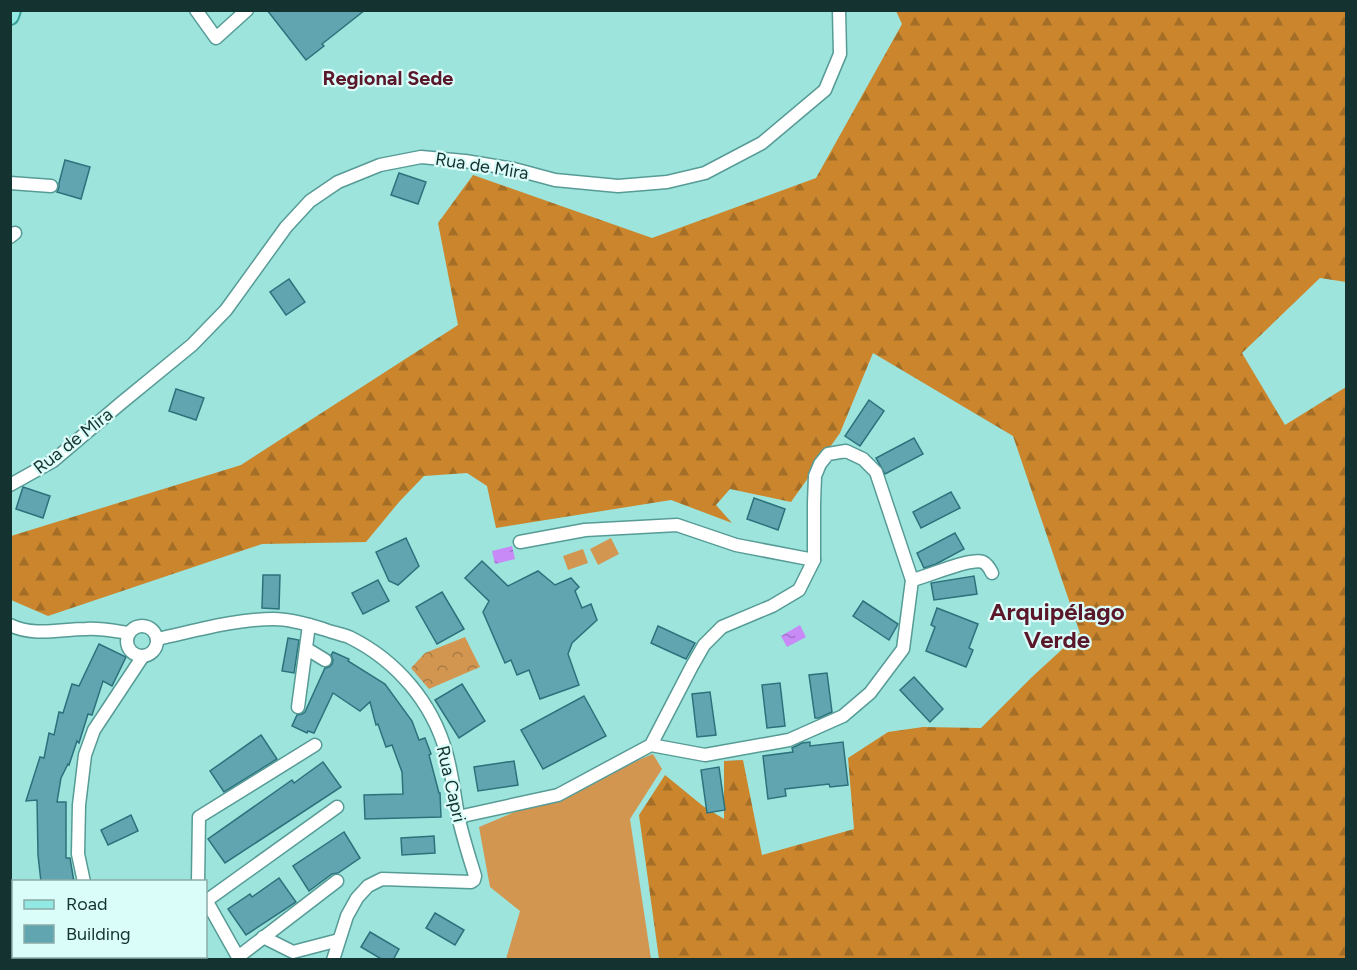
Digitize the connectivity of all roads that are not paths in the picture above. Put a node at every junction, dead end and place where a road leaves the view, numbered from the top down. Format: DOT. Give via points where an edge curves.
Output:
graph roads {
  1 [pos="12,10"];
  2 [pos="196,10"];
  3 [pos="247,10"];
  4 [pos="839,10"];
  5 [pos="10,16"];
  6 [pos="10,183"];
  7 [pos="51,186"];
  8 [pos="10,485"];
  9 [pos="520,542"];
  10 [pos="814,560"];
  11 [pos="992,573"];
  12 [pos="912,580"];
  13 [pos="10,625"];
  14 [pos="309,625"];
  15 [pos="129,633"];
  16 [pos="157,639"];
  17 [pos="307,649"];
  18 [pos="143,656"];
  19 [pos="325,660"];
  20 [pos="298,706"];
  21 [pos="315,745"];
  22 [pos="651,745"];
  23 [pos="337,807"];
  24 [pos="458,817"];
  25 [pos="84,880"];
  26 [pos="198,880"];
  27 [pos="337,880"];
  28 [pos="207,899"];
  29 [pos="207,902"];
  30 [pos="263,937"];
  31 [pos="339,940"];
  32 [pos="296,956"];
  33 [pos="333,960"];
  1 -- 5 [label="main road"];
  2 -- 3 [label="street" via="216,38"];
  4 -- 8 [label="street, Rua de Mira" via="840,54 825,90 762,143 705,173 667,182 618,186 555,180 514,169 421,157 380,165 338,182 310,201 286,227 226,310 192,345 53,461"];
  6 -- 7 [label="street"];
  9 -- 10 [label="street" via="585,530 677,525 736,545"];
  10 -- 12 [label="street" via="815,476 828,454 846,451 863,459 876,472"];
  10 -- 22 [label="street" via="799,590 722,627 704,645"];
  11 -- 12 [label="street" via="982,561 968,562"];
  12 -- 22 [label="street" via="903,650 870,693 843,716 789,740 705,755"];
  13 -- 15 [label="street" via="38,632 89,629"];
  14 -- 16 [label="street, Rua Capri" via="277,619 252,620"];
  14 -- 17 [label="street"];
  14 -- 24 [label="street, Rua Capri" via="347,636 374,652 423,700 447,752"];
  15 -- 16 [label="street" via="143,626 152,629"];
  15 -- 18 [label="street" via="129,648"];
  16 -- 18 [label="street" via="152,652"];
  17 -- 19 [label="street"];
  17 -- 20 [label="street" via="309,679"];
  18 -- 25 [label="street" via="94,730 86,755 78,855"];
  21 -- 26 [label="street" via="199,816"];
  22 -- 24 [label="street" via="558,795"];
  23 -- 28 [label="street"];
  24 -- 31 [label="street, Rua Capri" via="474,880 382,879 357,898 346,916"];
  27 -- 30 [label="street"];
  29 -- 30 [label="street" via="238,957"];
  30 -- 32 [label="street"];
  31 -- 32 [label="street"];
  31 -- 33 [label="street"];
}
